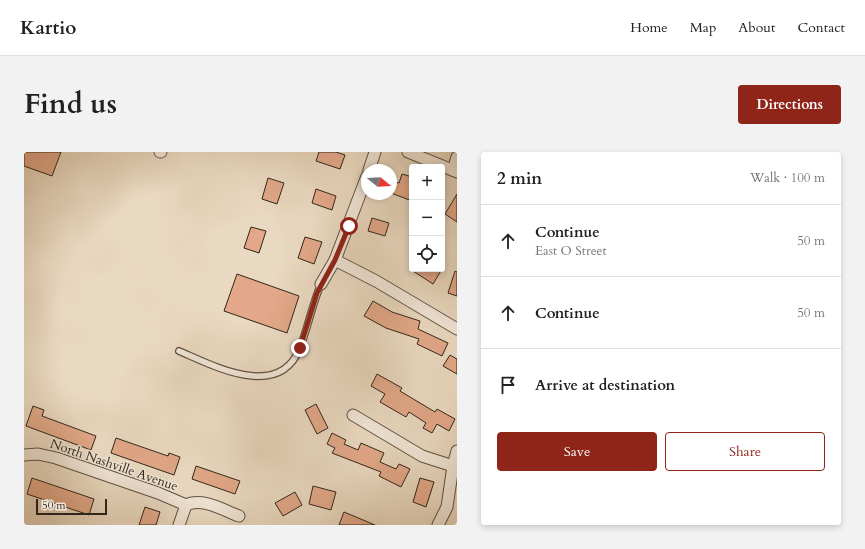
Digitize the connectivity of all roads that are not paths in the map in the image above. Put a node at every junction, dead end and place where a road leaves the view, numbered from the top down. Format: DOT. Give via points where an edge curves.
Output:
graph roads {
  1 [pos="375,152"];
  2 [pos="408,152"];
  3 [pos="457,157"];
  4 [pos="371,164"];
  5 [pos="455,171"];
  6 [pos="361,192"];
  7 [pos="335,260"];
  8 [pos="321,284"];
  9 [pos="457,329"];
  10 [pos="179,351"];
  11 [pos="353,415"];
  12 [pos="457,451"];
  13 [pos="24,455"];
  14 [pos="453,466"];
  15 [pos="186,505"];
  16 [pos="240,516"];
  17 [pos="179,525"];
  18 [pos="438,525"];
  1 -- 4 [label="street"];
  2 -- 5 [label="street"];
  3 -- 5 [label="street"];
  6 -- 7 [label="street"];
  7 -- 8 [label="street"];
  7 -- 9 [label="street"];
  8 -- 10 [label="lane" via="296,355 288,365 277,372 264,376 243,375"];
  11 -- 14 [label="street" via="422,456"];
  12 -- 14 [label="street"];
  13 -- 15 [label="street, North Nashville Avenue" via="38,454 56,458"];
  14 -- 18 [label="street" via="447,507"];
  15 -- 16 [label="street, North Nashville Avenue" via="194,501 204,503"];
  15 -- 17 [label="street"];
}
